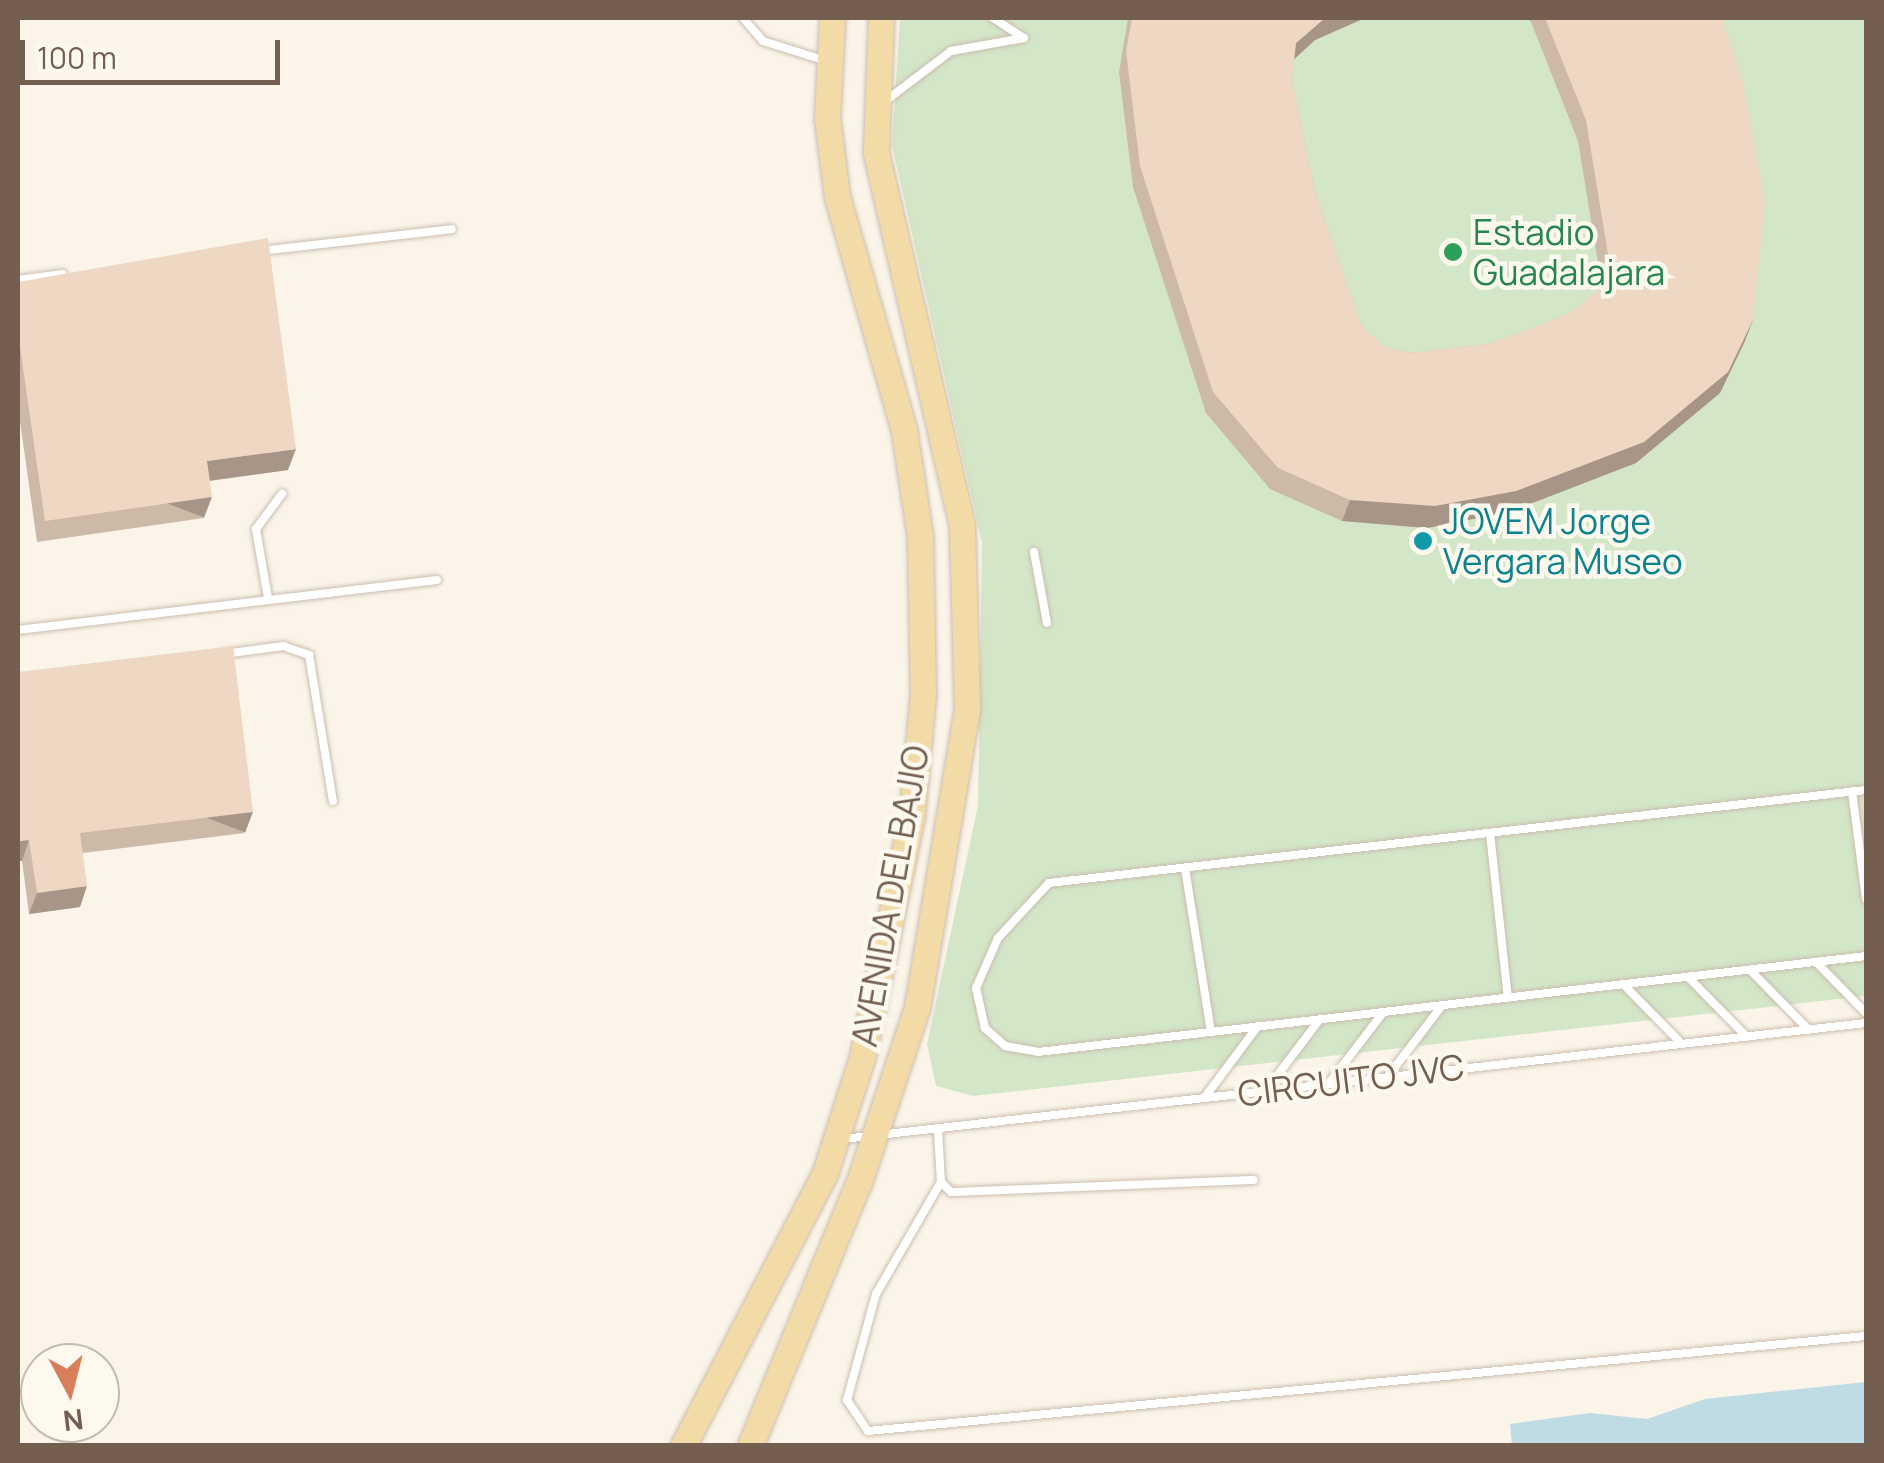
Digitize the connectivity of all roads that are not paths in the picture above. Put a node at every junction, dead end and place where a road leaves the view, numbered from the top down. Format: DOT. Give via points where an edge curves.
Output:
graph roads {
  1 [pos="743,18"];
  2 [pos="832,18"];
  3 [pos="882,18"];
  4 [pos="992,18"];
  5 [pos="828,61"];
  6 [pos="874,112"];
  7 [pos="452,229"];
  8 [pos="254,252"];
  9 [pos="77,272"];
  10 [pos="18,280"];
  11 [pos="282,494"];
  12 [pos="1034,552"];
  13 [pos="438,580"];
  14 [pos="268,598"];
  15 [pos="1047,622"];
  16 [pos="18,630"];
  17 [pos="206,656"];
  18 [pos="1866,790"];
  19 [pos="1852,792"];
  20 [pos="333,800"];
  21 [pos="1490,833"];
  22 [pos="1185,868"];
  23 [pos="1866,899"];
  24 [pos="1866,956"];
  25 [pos="1816,962"];
  26 [pos="1750,970"];
  27 [pos="1688,977"];
  28 [pos="1623,984"];
  29 [pos="1508,998"];
  30 [pos="1442,1005"];
  31 [pos="1383,1012"];
  32 [pos="1866,1013"];
  33 [pos="1320,1020"];
  34 [pos="1866,1024"];
  35 [pos="1258,1026"];
  36 [pos="1809,1030"];
  37 [pos="1211,1032"];
  38 [pos="1747,1037"];
  39 [pos="1682,1044"];
  40 [pos="1389,1074"];
  41 [pos="1330,1082"];
  42 [pos="1267,1089"];
  43 [pos="1205,1097"];
  44 [pos="938,1130"];
  45 [pos="874,1136"];
  46 [pos="836,1140"];
  47 [pos="1254,1180"];
  48 [pos="942,1182"];
  49 [pos="1866,1336"];
  50 [pos="684,1446"];
  51 [pos="750,1446"];
  1 -- 5 [label="lane" via="763,41"];
  2 -- 5 [label="main road, AVENIDA DEL BAJIO"];
  3 -- 6 [label="main road, AVENIDA DEL BAJIO"];
  4 -- 6 [label="lane" via="1024,38 951,51"];
  5 -- 46 [label="main road, AVENIDA DEL BAJIO" via="837,197 904,430 920,538 922,694 888,944"];
  6 -- 45 [label="main road, AVENIDA DEL BAJIO" via="885,214 933,374 962,525 968,678 944,891"];
  7 -- 8 [label="lane"];
  9 -- 10 [label="lane"];
  11 -- 14 [label="lane" via="256,529"];
  12 -- 15 [label="lane"];
  13 -- 14 [label="lane"];
  14 -- 16 [label="lane"];
  17 -- 20 [label="lane" via="283,646 309,655"];
  18 -- 19 [label="lane"];
  19 -- 21 [label="lane"];
  19 -- 23 [label="lane"];
  21 -- 22 [label="lane"];
  21 -- 29 [label="lane"];
  22 -- 37 [label="lane"];
  22 -- 37 [label="lane" via="1049,883 998,938 976,988 985,1028 1005,1046 1038,1052"];
  24 -- 25 [label="lane"];
  25 -- 26 [label="lane"];
  25 -- 32 [label="lane"];
  26 -- 27 [label="lane"];
  26 -- 36 [label="lane"];
  27 -- 28 [label="lane"];
  27 -- 38 [label="lane"];
  28 -- 29 [label="lane"];
  28 -- 39 [label="lane"];
  29 -- 30 [label="lane"];
  30 -- 31 [label="lane"];
  30 -- 40 [label="lane"];
  31 -- 33 [label="lane"];
  31 -- 41 [label="lane"];
  33 -- 35 [label="lane"];
  33 -- 42 [label="lane"];
  34 -- 36 [label="lane, CIRCUITO JVC"];
  35 -- 37 [label="lane"];
  35 -- 43 [label="lane"];
  36 -- 38 [label="lane, CIRCUITO JVC"];
  38 -- 39 [label="lane, CIRCUITO JVC"];
  39 -- 40 [label="lane, CIRCUITO JVC"];
  40 -- 41 [label="lane, CIRCUITO JVC"];
  41 -- 42 [label="lane, CIRCUITO JVC"];
  42 -- 43 [label="lane, CIRCUITO JVC"];
  43 -- 44 [label="lane, CIRCUITO JVC"];
  44 -- 45 [label="lane, CIRCUITO JVC"];
  44 -- 48 [label="lane"];
  45 -- 46 [label="lane, CIRCUITO JVC"];
  45 -- 51 [label="main road, AVENIDA DEL BAJIO"];
  46 -- 50 [label="main road, AVENIDA DEL BAJIO"];
  47 -- 48 [label="lane" via="951,1192"];
  48 -- 49 [label="lane" via="876,1294 848,1400 868,1432"];
}
